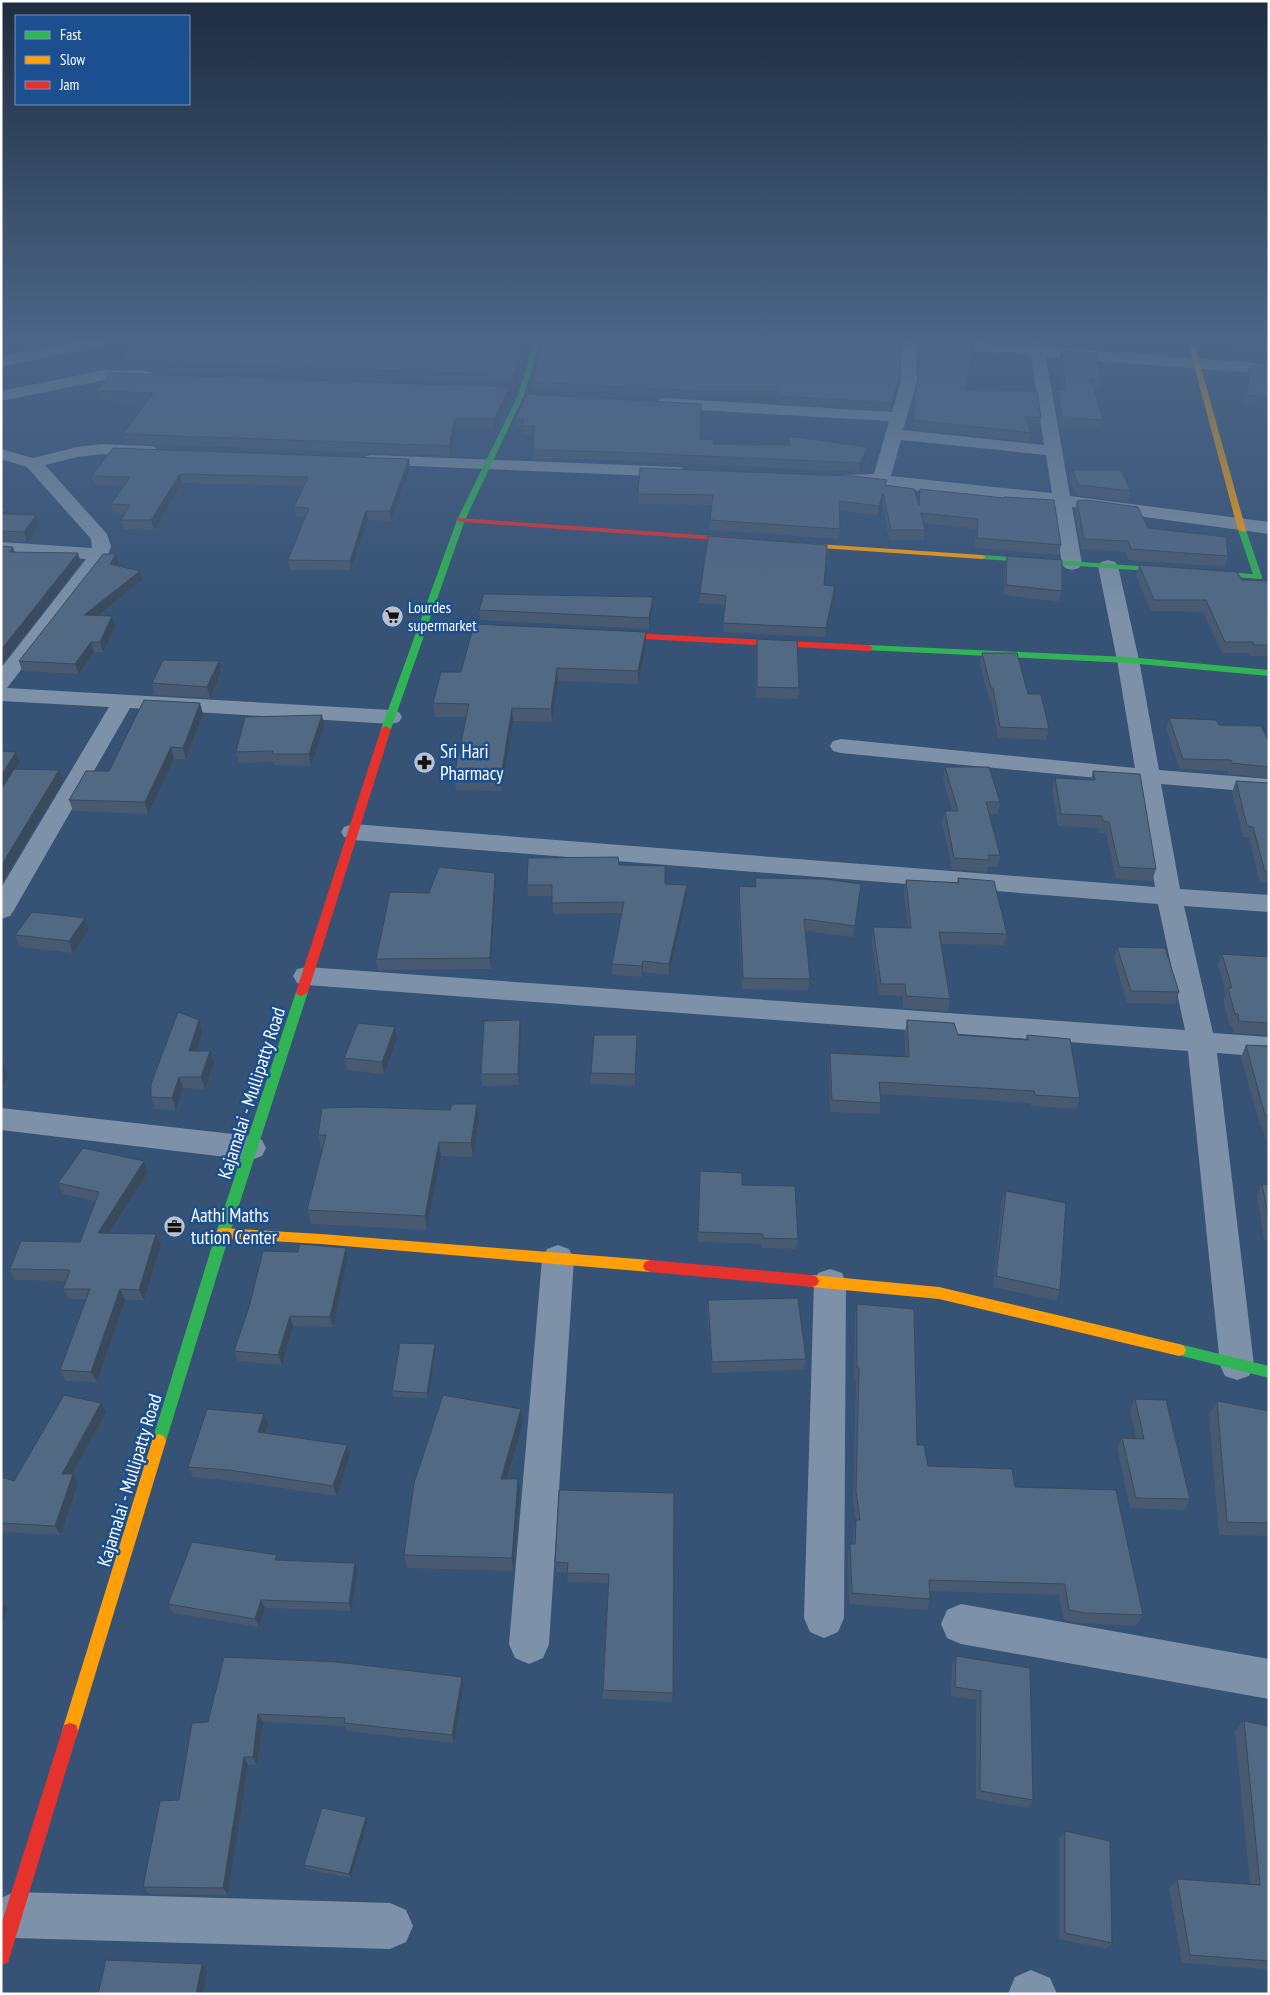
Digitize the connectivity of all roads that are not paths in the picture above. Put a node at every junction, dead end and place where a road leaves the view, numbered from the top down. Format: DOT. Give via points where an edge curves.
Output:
graph roads {
  1 [pos="503,432"];
  2 [pos="1051,432"];
  3 [pos="1215,432"];
  4 [pos="894,434"];
  5 [pos="162,451"];
  6 [pos="1054,451"];
  7 [pos="1,454"];
  8 [pos="359,459"];
  9 [pos="33,463"];
  10 [pos="488,464"];
  11 [pos="695,473"];
  12 [pos="832,478"];
  13 [pos="881,480"];
  14 [pos="1062,500"];
  15 [pos="461,520"];
  16 [pos="1240,523"];
  17 [pos="1269,528"];
  18 [pos="756,541"];
  19 [pos="776,542"];
  20 [pos="1,548"];
  21 [pos="100,554"];
  22 [pos="1072,564"];
  23 [pos="1108,566"];
  24 [pos="423,626"];
  25 [pos="522,631"];
  26 [pos="602,634"];
  27 [pos="1128,660"];
  28 [pos="1269,673"];
  29 [pos="1,683"];
  30 [pos="1,694"];
  31 [pos="123,701"];
  32 [pos="391,717"];
  33 [pos="841,746"];
  34 [pos="1147,776"];
  35 [pos="1269,786"];
  36 [pos="353,832"];
  37 [pos="1168,896"];
  38 [pos="1269,904"];
  39 [pos="1,910"];
  40 [pos="307,976"];
  41 [pos="1201,1042"];
  42 [pos="1269,1047"];
  43 [pos="1,1119"];
  44 [pos="251,1148"];
  45 [pos="223,1233"];
  46 [pos="558,1258"];
  47 [pos="830,1283"];
  48 [pos="1237,1365"];
  49 [pos="1269,1372"];
  50 [pos="824,1618"];
  51 [pos="961,1624"];
  52 [pos="529,1644"];
  53 [pos="1269,1679"];
  54 [pos="14,1915"];
  55 [pos="390,1926"];
  56 [pos="1,1956"];
  1 -- 10 [label="street, Kajamalai - Mullipatty Road"];
  2 -- 6 [label="street"];
  3 -- 16 [label="street"];
  4 -- 6 [label="street"];
  4 -- 13 [label="street"];
  5 -- 9 [label="street" via="102,449"];
  6 -- 14 [label="street"];
  7 -- 9 [label="street"];
  8 -- 10 [label="street"];
  9 -- 21 [label="street" via="100,538"];
  10 -- 11 [label="street"];
  10 -- 15 [label="street, Kajamalai - Mullipatty Road"];
  12 -- 13 [label="street"];
  13 -- 14 [label="street"];
  14 -- 16 [label="street"];
  14 -- 22 [label="street"];
  15 -- 18 [label="street"];
  15 -- 24 [label="street, Kajamalai - Mullipatty Road"];
  16 -- 17 [label="street"];
  16 -- 23 [label="street" via="1258,577"];
  19 -- 22 [label="street"];
  20 -- 21 [label="street"];
  21 -- 29 [label="street"];
  22 -- 23 [label="street"];
  23 -- 27 [label="street"];
  24 -- 25 [label="street"];
  24 -- 32 [label="street, Kajamalai - Mullipatty Road"];
  26 -- 27 [label="street"];
  27 -- 28 [label="street"];
  27 -- 34 [label="street"];
  30 -- 31 [label="street"];
  31 -- 32 [label="street"];
  31 -- 39 [label="street"];
  32 -- 36 [label="street, Kajamalai - Mullipatty Road"];
  33 -- 34 [label="street"];
  34 -- 35 [label="street"];
  34 -- 37 [label="street"];
  36 -- 37 [label="street"];
  36 -- 40 [label="street, Kajamalai - Mullipatty Road"];
  37 -- 38 [label="street"];
  37 -- 41 [label="street"];
  40 -- 41 [label="street"];
  40 -- 44 [label="street, Kajamalai - Mullipatty Road"];
  41 -- 42 [label="street"];
  41 -- 48 [label="street"];
  43 -- 44 [label="street"];
  44 -- 45 [label="street, Kajamalai - Mullipatty Road"];
  45 -- 46 [label="street"];
  45 -- 54 [label="street, Kajamalai - Mullipatty Road"];
  46 -- 47 [label="street"];
  46 -- 52 [label="street"];
  47 -- 48 [label="street" via="939,1293"];
  47 -- 50 [label="street"];
  48 -- 49 [label="street"];
  51 -- 53 [label="street"];
  54 -- 55 [label="street"];
  54 -- 56 [label="street, Kajamalai - Mullipatty Road"];
}
